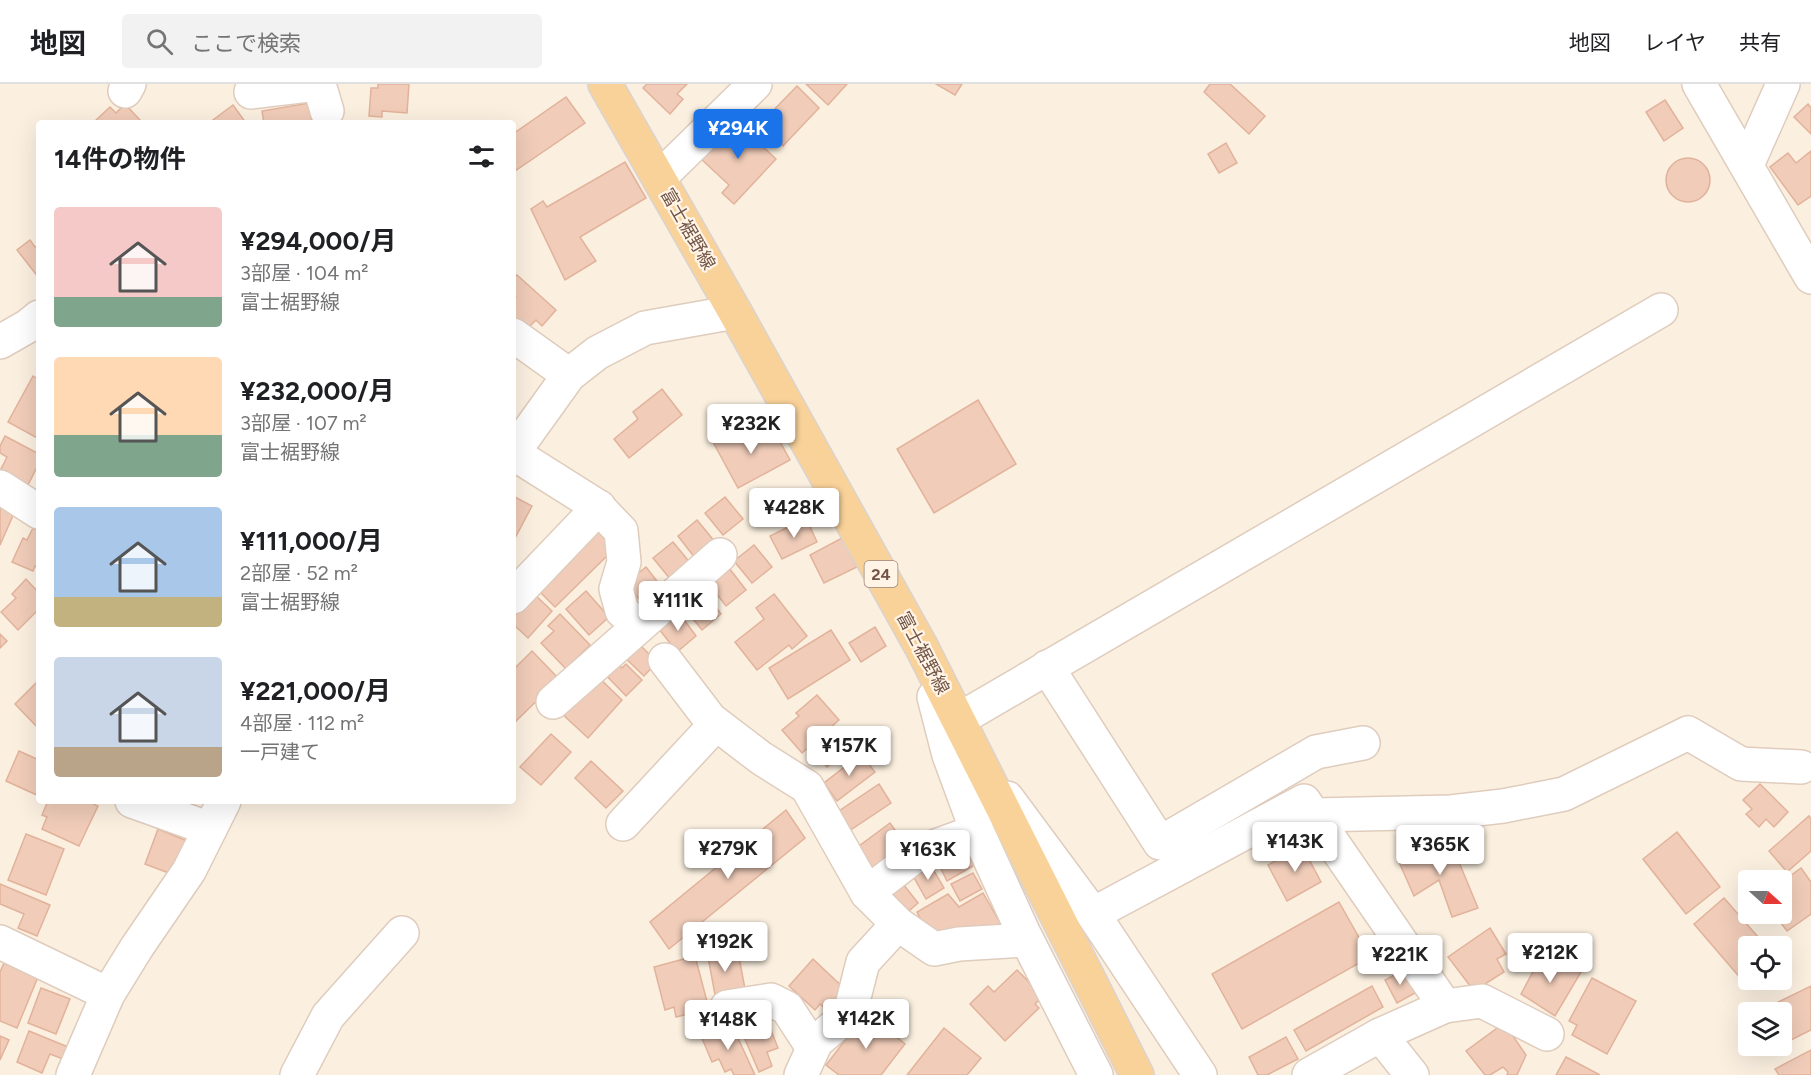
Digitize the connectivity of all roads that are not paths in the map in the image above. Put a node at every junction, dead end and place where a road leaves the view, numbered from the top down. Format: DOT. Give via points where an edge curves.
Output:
graph roads {
  1 [pos="605,84"];
  2 [pos="755,84"];
  3 [pos="1699,84"];
  4 [pos="1783,84"];
  5 [pos="251,92"];
  6 [pos="321,93"];
  7 [pos="1747,165"];
  8 [pos="659,178"];
  9 [pos="1811,277"];
  10 [pos="1661,310"];
  11 [pos="735,312"];
  12 [pos="36,319"];
  13 [pos="516,337"];
  14 [pos="0,342"];
  15 [pos="569,375"];
  16 [pos="516,449"];
  17 [pos="516,455"];
  18 [pos="0,487"];
  19 [pos="599,507"];
  20 [pos="36,510"];
  21 [pos="720,555"];
  22 [pos="516,594"];
  23 [pos="639,626"];
  24 [pos="922,648"];
  25 [pos="665,660"];
  26 [pos="1047,668"];
  27 [pos="553,702"];
  28 [pos="958,720"];
  29 [pos="716,724"];
  30 [pos="1363,743"];
  31 [pos="979,764"];
  32 [pos="1808,768"];
  33 [pos="150,804"];
  34 [pos="217,815"];
  35 [pos="1314,815"];
  36 [pos="623,824"];
  37 [pos="977,831"];
  38 [pos="867,893"];
  39 [pos="1093,914"];
  40 [pos="898,924"];
  41 [pos="402,933"];
  42 [pos="1027,940"];
  43 [pos="0,942"];
  44 [pos="108,994"];
  45 [pos="1445,1006"];
  46 [pos="727,1007"];
  47 [pos="1547,1034"];
  48 [pos="1380,1035"];
  49 [pos="807,1062"];
  50 [pos="73,1075"];
  51 [pos="297,1075"];
  52 [pos="1096,1075"];
  53 [pos="1137,1075"];
  54 [pos="1200,1075"];
  55 [pos="1309,1075"];
  56 [pos="1412,1075"];
  1 -- 8 [label="main road, 富士裾野線 / 24"];
  2 -- 8 [label="street"];
  3 -- 7 [label="street"];
  4 -- 7 [label="street"];
  5 -- 6 [label="street"];
  7 -- 9 [label="street"];
  8 -- 11 [label="main road, 富士裾野線 / 24"];
  10 -- 26 [label="street"];
  11 -- 15 [label="street" via="645,328 597,352"];
  11 -- 24 [label="main road, 富士裾野線 / 24"];
  12 -- 14 [label="street"];
  13 -- 15 [label="street"];
  15 -- 16 [label="street"];
  17 -- 19 [label="street"];
  18 -- 20 [label="street"];
  19 -- 22 [label="street"];
  19 -- 23 [label="street" via="621,531 624,562 616,589 622,611"];
  21 -- 23 [label="street"];
  23 -- 27 [label="street"];
  24 -- 28 [label="main road, 富士裾野線 / 24"];
  24 -- 37 [label="street" via="949,755"];
  25 -- 29 [label="street"];
  26 -- 28 [label="street"];
  26 -- 30 [label="street" via="1160,843 1316,752"];
  28 -- 31 [label="main road, 富士裾野線 / 24"];
  29 -- 36 [label="street"];
  29 -- 38 [label="street" via="807,787"];
  31 -- 39 [label="street"];
  31 -- 53 [label="main road, 富士裾野線 / 24"];
  32 -- 35 [label="street" via="1741,764 1688,733 1564,794 1451,812"];
  33 -- 34 [label="street"];
  34 -- 44 [label="street" via="189,871"];
  35 -- 39 [label="street" via="1304,801"];
  35 -- 45 [label="street"];
  37 -- 38 [label="street" via="920,852"];
  37 -- 42 [label="street"];
  38 -- 40 [label="street"];
  39 -- 54 [label="street"];
  40 -- 42 [label="street" via="934,949"];
  40 -- 49 [label="street" via="863,962 850,1013 816,1042"];
  41 -- 51 [label="street" via="328,1016"];
  42 -- 52 [label="street"];
  43 -- 44 [label="street"];
  44 -- 50 [label="street"];
  45 -- 47 [label="street" via="1482,1001"];
  45 -- 48 [label="street"];
  46 -- 49 [label="street" via="771,1000 787,1008"];
  48 -- 55 [label="street"];
  48 -- 56 [label="street"];
}
